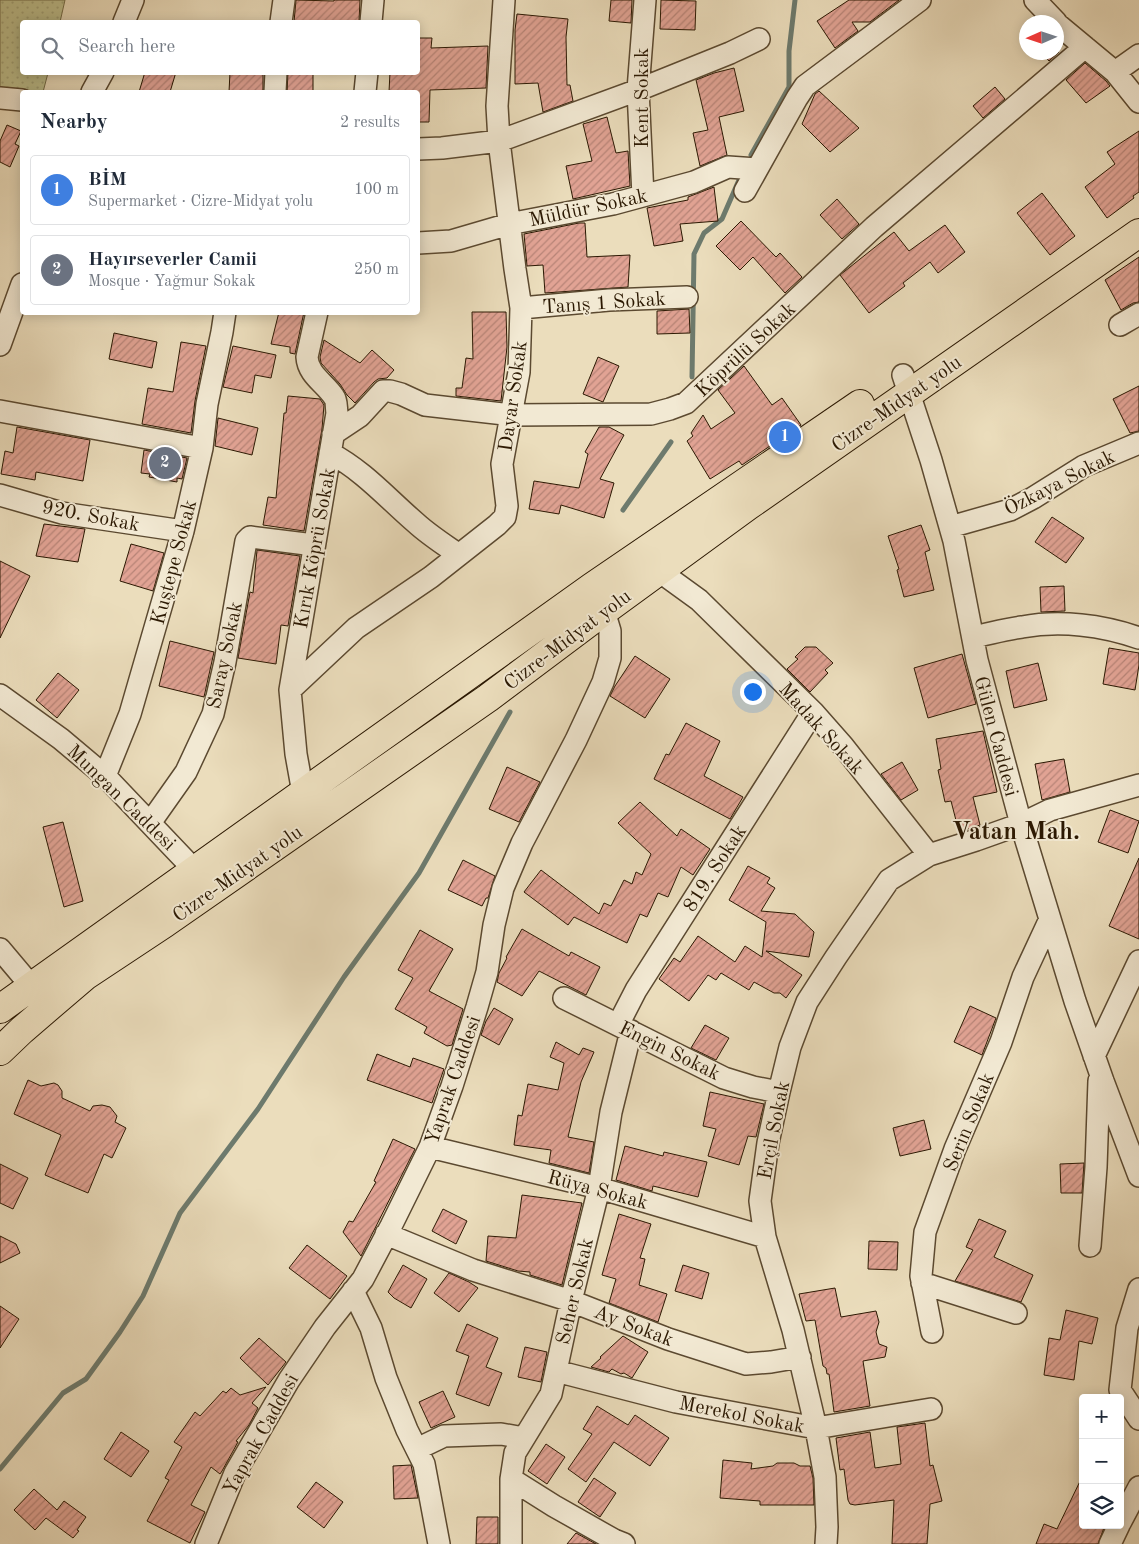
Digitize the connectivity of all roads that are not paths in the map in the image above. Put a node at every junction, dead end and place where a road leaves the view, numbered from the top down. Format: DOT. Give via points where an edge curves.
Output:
graph roads {
  1 [pos="133,0"];
  2 [pos="284,0"];
  3 [pos="373,0"];
  4 [pos="504,0"];
  5 [pos="644,0"];
  6 [pos="920,0"];
  7 [pos="1035,0"];
  8 [pos="1049,15"];
  9 [pos="125,20"];
  10 [pos="281,20"];
  11 [pos="371,20"];
  12 [pos="1064,30"];
  13 [pos="760,39"];
  14 [pos="1085,47"];
  15 [pos="1139,55"];
  16 [pos="1115,72"];
  17 [pos="101,75"];
  18 [pos="276,75"];
  19 [pos="367,75"];
  20 [pos="93,90"];
  21 [pos="275,90"];
  22 [pos="365,90"];
  23 [pos="638,90"];
  24 [pos="0,98"];
  25 [pos="20,100"];
  26 [pos="1139,102"];
  27 [pos="499,141"];
  28 [pos="420,149"];
  29 [pos="757,169"];
  30 [pos="745,191"];
  31 [pos="643,196"];
  32 [pos="1139,211"];
  33 [pos="509,224"];
  34 [pos="1139,233"];
  35 [pos="420,243"];
  36 [pos="20,290"];
  37 [pos="687,297"];
  38 [pos="521,308"];
  39 [pos="1139,314"];
  40 [pos="225,315"];
  41 [pos="317,315"];
  42 [pos="1120,324"];
  43 [pos="0,345"];
  44 [pos="906,385"];
  45 [pos="0,410"];
  46 [pos="512,415"];
  47 [pos="1139,443"];
  48 [pos="331,444"];
  49 [pos="202,448"];
  50 [pos="0,495"];
  51 [pos="950,527"];
  52 [pos="182,531"];
  53 [pos="314,545"];
  54 [pos="459,555"];
  55 [pos="659,571"];
  56 [pos="592,587"];
  57 [pos="604,611"];
  58 [pos="972,637"];
  59 [pos="1139,638"];
  60 [pos="290,690"];
  61 [pos="0,694"];
  62 [pos="813,712"];
  63 [pos="106,776"];
  64 [pos="1139,784"];
  65 [pos="303,793"];
  66 [pos="150,823"];
  67 [pos="1021,824"];
  68 [pos="929,855"];
  69 [pos="204,880"];
  70 [pos="1050,919"];
  71 [pos="0,950"];
  72 [pos="1139,961"];
  73 [pos="42,995"];
  74 [pos="564,998"];
  75 [pos="0,1010"];
  76 [pos="624,1028"];
  77 [pos="0,1051"];
  78 [pos="1097,1063"];
  79 [pos="779,1092"];
  80 [pos="430,1147"];
  81 [pos="1139,1176"];
  82 [pos="599,1188"];
  83 [pos="386,1234"];
  84 [pos="765,1237"];
  85 [pos="1090,1246"];
  86 [pos="922,1283"];
  87 [pos="1139,1289"];
  88 [pos="353,1292"];
  89 [pos="571,1301"];
  90 [pos="1016,1313"];
  91 [pos="932,1332"];
  92 [pos="800,1357"];
  93 [pos="556,1371"];
  94 [pos="931,1409"];
  95 [pos="1139,1419"];
  96 [pos="816,1428"];
  97 [pos="524,1438"];
  98 [pos="417,1449"];
  99 [pos="511,1479"];
  100 [pos="1139,1486"];
  101 [pos="1124,1516"];
  102 [pos="1118,1529"];
  103 [pos="206,1544"];
  104 [pos="439,1544"];
  105 [pos="511,1544"];
  106 [pos="624,1544"];
  107 [pos="826,1544"];
  108 [pos="1110,1544"];
  1 -- 9 [label="street"];
  2 -- 10 [label="street"];
  3 -- 11 [label="street"];
  4 -- 27 [label="street, Dayar Sokak" via="497,106"];
  5 -- 23 [label="street, Kent Sokak"];
  6 -- 29 [label="street" via="805,86"];
  7 -- 8 [label="street"];
  12 -- 14 [label="street"];
  13 -- 23 [label="street"];
  14 -- 16 [label="street"];
  14 -- 46 [label="street, Köprülü Sokak" via="874,227 686,403 651,414"];
  15 -- 16 [label="street"];
  16 -- 26 [label="street"];
  17 -- 20 [label="street"];
  18 -- 21 [label="street"];
  19 -- 22 [label="street"];
  23 -- 27 [label="street"];
  23 -- 31 [label="street, Kent Sokak"];
  24 -- 25 [label="street"];
  27 -- 28 [label="street"];
  27 -- 33 [label="street, Dayar Sokak"];
  29 -- 30 [label="street"];
  29 -- 31 [label="street, Müldür Sokak" via="728,167 694,182"];
  31 -- 33 [label="street, Müldür Sokak"];
  32 -- 44 [label="highway, Cizre-Midyat yolu"];
  33 -- 35 [label="street, Müldür Sokak" via="451,241"];
  33 -- 38 [label="street, Dayar Sokak"];
  34 -- 44 [label="highway, Cizre-Midyat yolu"];
  36 -- 43 [label="street"];
  37 -- 38 [label="street, Tanış 1 Sokak"];
  38 -- 46 [label="street, Dayar Sokak" via="519,372"];
  39 -- 42 [label="street"];
  40 -- 49 [label="street, Kuştepe Sokak"];
  41 -- 48 [label="street, Kırık Köprü Sokak" via="307,365 335,398 337,413"];
  44 -- 51 [label="street, Gülen Caddesi"];
  44 -- 55 [label="highway, Cizre-Midyat yolu"];
  44 -- 56 [label="highway, Cizre-Midyat yolu"];
  45 -- 49 [label="street"];
  46 -- 48 [label="street, Köprülü Sokak" via="425,405 401,394 383,391"];
  46 -- 54 [label="street, Dayar Sokak" via="502,464 507,506 505,517"];
  47 -- 51 [label="street, Özkaya Sokak" via="1084,466 1010,510"];
  48 -- 53 [label="street, Kırık Köprü Sokak"];
  48 -- 54 [label="street" via="345,461 366,476 417,524"];
  49 -- 52 [label="street, Kuştepe Sokak"];
  50 -- 52 [label="street, 920. Sokak" via="62,513"];
  51 -- 58 [label="street, Gülen Caddesi"];
  52 -- 63 [label="street, Kuştepe Sokak" via="130,714"];
  53 -- 60 [label="street, Kırık Köprü Sokak"];
  53 -- 66 [label="street, Saray Sokak" via="250,537 246,542 213,714 186,772"];
  54 -- 60 [label="street, Dayar Sokak" via="356,628"];
  55 -- 57 [label="highway, Cizre-Midyat yolu"];
  55 -- 62 [label="street, Madak Sokak" via="699,600"];
  56 -- 57 [label="street, Yaprak Caddesi"];
  56 -- 65 [label="highway, Cizre-Midyat yolu"];
  57 -- 69 [label="highway, Cizre-Midyat yolu" via="488,698"];
  57 -- 80 [label="street, Yaprak Caddesi" via="610,631 610,658 603,682 522,843 503,888 487,972"];
  58 -- 59 [label="street" via="1058,624 1089,626"];
  58 -- 67 [label="street, Gülen Caddesi"];
  60 -- 65 [label="street, Kırık Köprü Sokak"];
  61 -- 63 [label="street, Mungan Caddesi"];
  62 -- 68 [label="street, Madak Sokak"];
  62 -- 76 [label="street, 819. Sokak" via="636,990"];
  63 -- 66 [label="street, Mungan Caddesi"];
  64 -- 67 [label="street, Erçil Sokak" via="1050,810"];
  65 -- 69 [label="highway, Cizre-Midyat yolu"];
  66 -- 69 [label="street, Mungan Caddesi"];
  67 -- 68 [label="street, Erçil Sokak"];
  67 -- 70 [label="street, Gülen Caddesi"];
  68 -- 79 [label="street, Erçil Sokak" via="889,880 836,957 808,1002 790,1047"];
  69 -- 73 [label="highway, Cizre-Midyat yolu" via="85,976"];
  70 -- 78 [label="street, Gülen Caddesi"];
  70 -- 86 [label="street, Serin Sokak" via="1023,977 1001,1042 955,1150 926,1232 920,1276"];
  71 -- 73 [label="street"];
  72 -- 78 [label="street"];
  73 -- 75 [label="highway, Cizre-Midyat yolu"];
  73 -- 77 [label="highway, Cizre-Midyat yolu"];
  74 -- 76 [label="street, Engin Sokak"];
  76 -- 79 [label="street, Engin Sokak" via="724,1078"];
  76 -- 82 [label="street, Seher Sokak"];
  78 -- 81 [label="street, Gülen Caddesi"];
  78 -- 85 [label="street" via="1096,1167"];
  79 -- 84 [label="street, Erçil Sokak" via="760,1200"];
  80 -- 82 [label="street, Rüya Sokak"];
  80 -- 83 [label="street, Yaprak Caddesi"];
  82 -- 84 [label="street, Rüya Sokak"];
  82 -- 89 [label="street, Seher Sokak"];
  83 -- 88 [label="street, Yaprak Caddesi"];
  83 -- 89 [label="street, Ay Sokak" via="473,1270"];
  84 -- 92 [label="street, Erçil Sokak"];
  86 -- 90 [label="street"];
  86 -- 91 [label="street, Serin Sokak"];
  87 -- 95 [label="street" via="1127,1328 1120,1390"];
  88 -- 98 [label="street" via="371,1328 386,1378"];
  88 -- 103 [label="street, Yaprak Caddesi" via="289,1380 235,1473"];
  89 -- 92 [label="street, Ay Sokak" via="668,1339 746,1364"];
  89 -- 93 [label="street, Seher Sokak"];
  92 -- 96 [label="street, Erçil Sokak"];
  93 -- 96 [label="street, Merekol Sokak" via="676,1402"];
  93 -- 97 [label="street, Seher Sokak" via="551,1394"];
  94 -- 96 [label="street, Merekol Sokak"];
  96 -- 107 [label="street, Erçil Sokak" via="825,1477"];
  97 -- 98 [label="street" via="502,1434 444,1436"];
  97 -- 99 [label="street, Seher Sokak" via="515,1453"];
  98 -- 104 [label="street" via="424,1464"];
  99 -- 105 [label="street, Seher Sokak"];
  99 -- 106 [label="street"];
  100 -- 101 [label="street"];
  102 -- 108 [label="street"];
}
